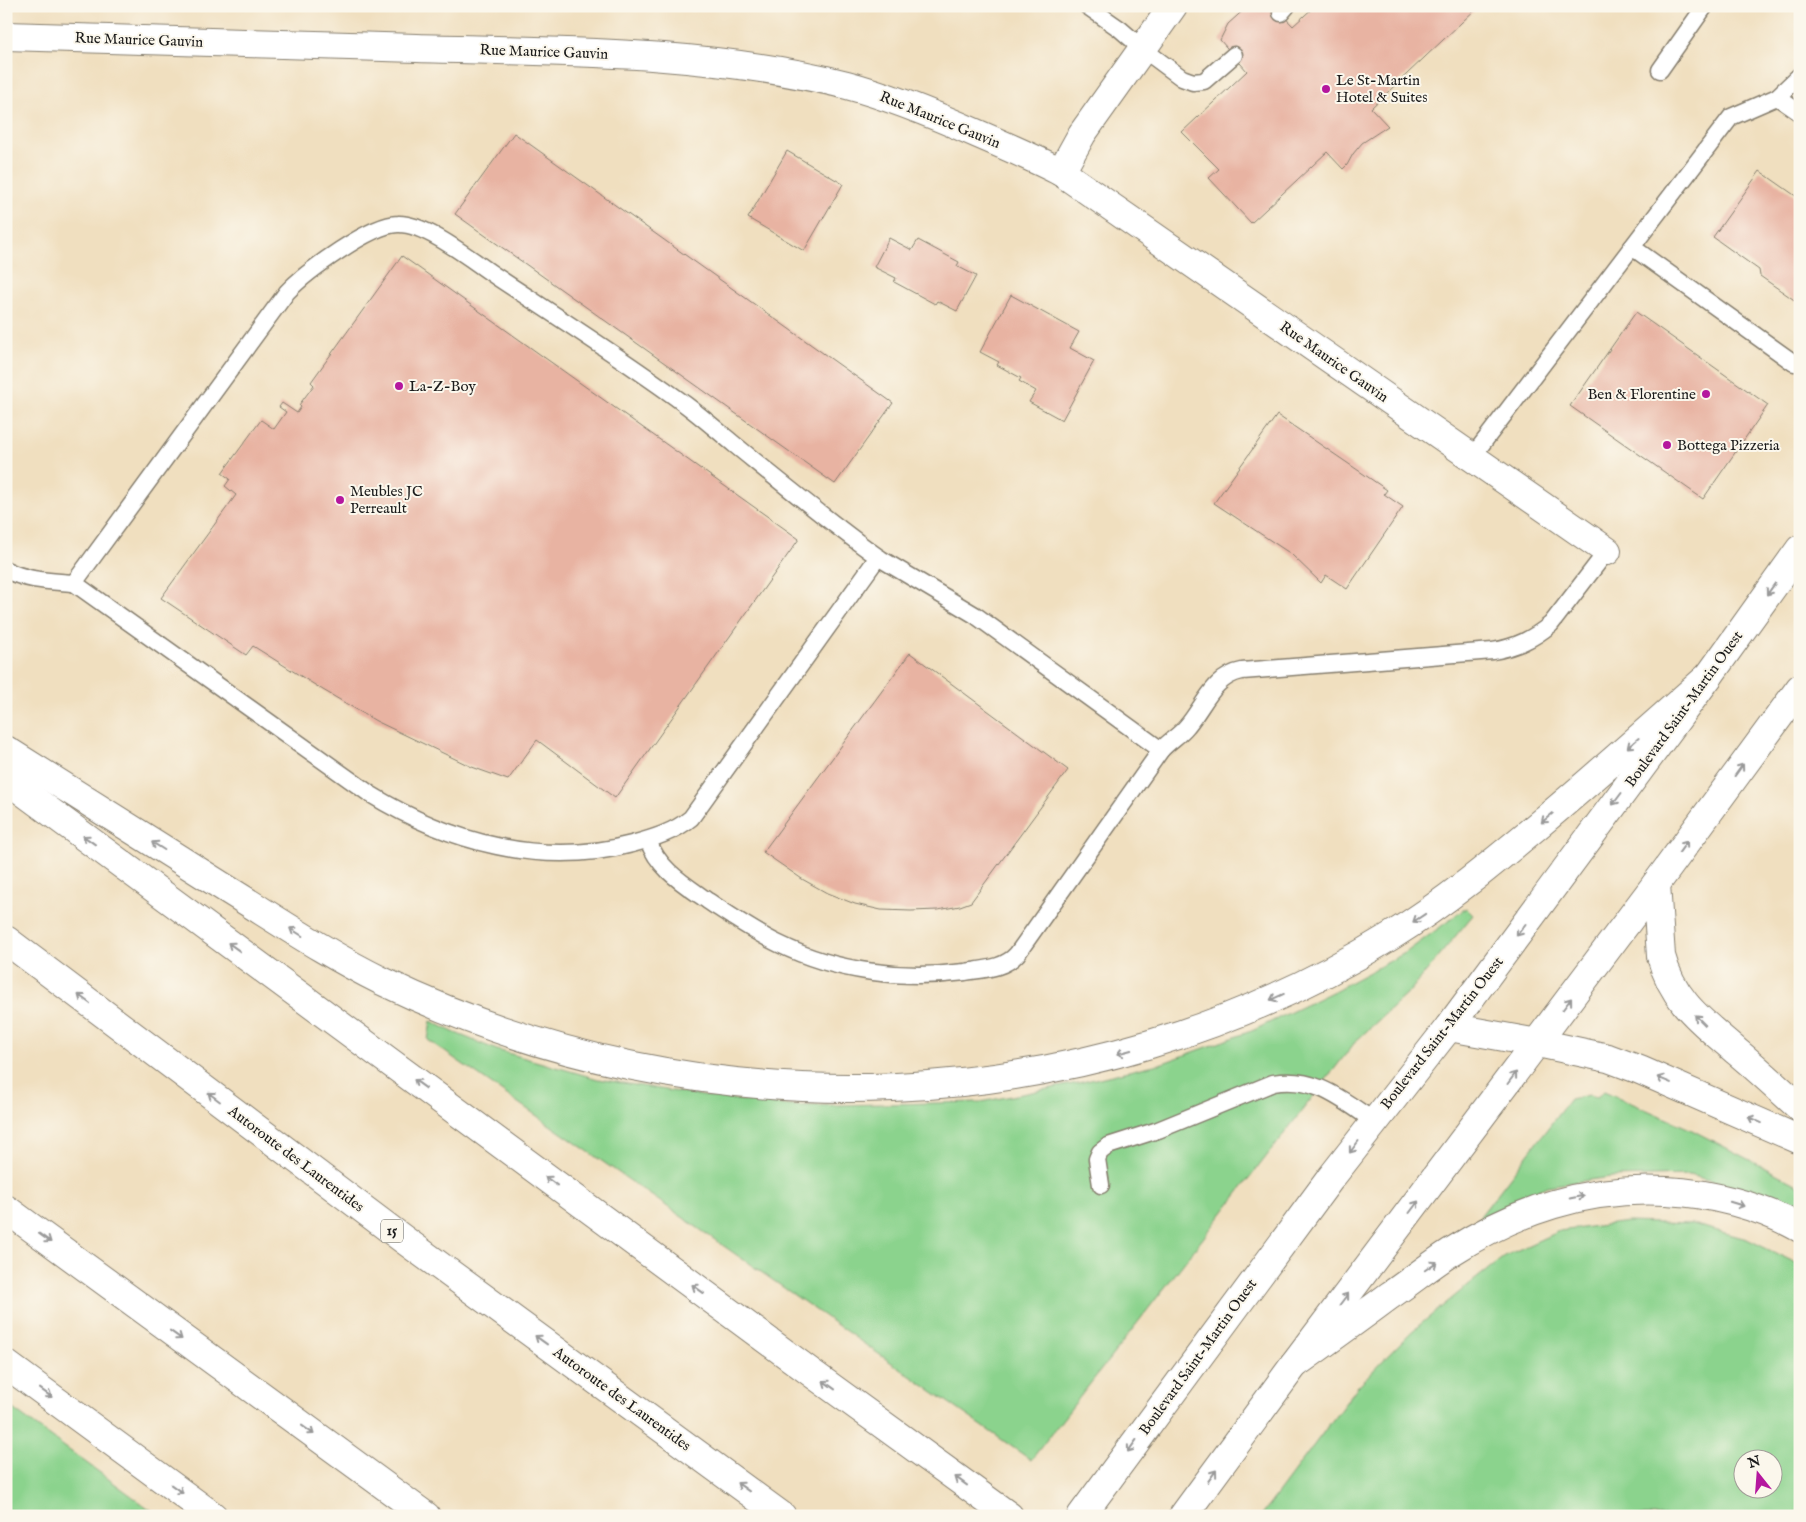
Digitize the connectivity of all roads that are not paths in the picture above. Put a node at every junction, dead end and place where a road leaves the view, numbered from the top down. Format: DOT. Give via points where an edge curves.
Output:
graph roads {
  1 [pos="1087,6"];
  2 [pos="1173,6"];
  3 [pos="1705,6"];
  4 [pos="6,36"];
  5 [pos="1142,49"];
  6 [pos="1234,55"];
  7 [pos="1660,70"];
  8 [pos="1800,76"];
  9 [pos="1777,97"];
  10 [pos="1800,113"];
  11 [pos="1062,172"];
  12 [pos="1632,246"];
  13 [pos="1800,363"];
  14 [pos="1472,457"];
  15 [pos="1800,549"];
  16 [pos="1607,551"];
  17 [pos="878,557"];
  18 [pos="6,570"];
  19 [pos="74,583"];
  20 [pos="1709,676"];
  21 [pos="1800,688"];
  22 [pos="6,750"];
  23 [pos="1161,750"];
  24 [pos="6,779"];
  25 [pos="648,840"];
  26 [pos="1656,884"];
  27 [pos="6,940"];
  28 [pos="1449,1027"];
  29 [pos="1538,1043"];
  30 [pos="1800,1108"];
  31 [pos="1374,1121"];
  32 [pos="1800,1140"];
  33 [pos="1101,1185"];
  34 [pos="6,1209"];
  35 [pos="1800,1228"];
  36 [pos="6,1364"];
  37 [pos="1294,1365"];
  38 [pos="1004,1513"];
  39 [pos="213,1516"];
  40 [pos="426,1516"];
  41 [pos="782,1516"];
  42 [pos="1081,1516"];
  43 [pos="1183,1516"];
  1 -- 5 [label="lane"];
  2 -- 5 [label="main road"];
  3 -- 7 [label="lane"];
  4 -- 11 [label="main road, Rue Maurice Gauvin" via="622,54 740,65 813,78 889,98 954,123"];
  5 -- 6 [label="lane" via="1182,78 1193,82 1204,81"];
  5 -- 11 [label="main road" via="1082,134"];
  8 -- 9 [label="lane"];
  9 -- 10 [label="lane"];
  9 -- 12 [label="lane" via="1731,117"];
  11 -- 14 [label="main road, Rue Maurice Gauvin"];
  12 -- 13 [label="lane" via="1794,363"];
  12 -- 14 [label="lane"];
  14 -- 16 [label="main road, Rue Maurice Gauvin"];
  15 -- 20 [label="main road, Boulevard Saint-Martin Ouest, one-way"];
  16 -- 23 [label="lane" via="1551,624 1530,640 1506,649 1484,652 1236,672 1218,683 1188,726"];
  17 -- 19 [label="lane" via="683,403 439,239 411,225 397,224 380,227 364,235 287,292"];
  17 -- 23 [label="lane" via="975,615"];
  17 -- 25 [label="lane" via="691,818 681,826"];
  18 -- 19 [label="lane" via="22,577"];
  19 -- 25 [label="lane" via="393,808 461,835 498,846 542,853 595,852"];
  20 -- 22 [label="main road, one-way" via="1584,787 1471,881 1395,934 1320,976 1215,1023 1144,1047 1044,1070 955,1084 912,1087 799,1088 701,1078 580,1054 478,1021 424,1000 337,958"];
  20 -- 28 [label="main road, Boulevard Saint-Martin Ouest, one-way"];
  26 -- 21 [label="main road, one-way"];
  23 -- 25 [label="lane" via="1017,954 1006,963 985,969 938,975 884,974 780,945 670,873 656,858"];
  38 -- 24 [label="main road, one-way"];
  29 -- 26 [label="main road, one-way"];
  30 -- 26 [label="main road, one-way" via="1708,1028 1678,995 1661,956"];
  41 -- 27 [label="main road, Autoroute des Laurentides / 15, one-way" via="403,1239"];
  28 -- 29 [label="main road"];
  28 -- 31 [label="main road, Boulevard Saint-Martin Ouest"];
  32 -- 29 [label="main road, one-way" via="1608,1058"];
  37 -- 29 [label="main road, one-way"];
  31 -- 33 [label="lane" via="1329,1091 1312,1084 1273,1083 1158,1130 1108,1146 1097,1159"];
  31 -- 42 [label="main road, Boulevard Saint-Martin Ouest, one-way"];
  34 -- 40 [label="main road, one-way"];
  37 -- 35 [label="main road, one-way" via="1452,1252 1517,1217 1567,1199 1623,1191 1680,1191 1734,1202"];
  36 -- 39 [label="main road, one-way"];
  43 -- 37 [label="main road, one-way"];
}
